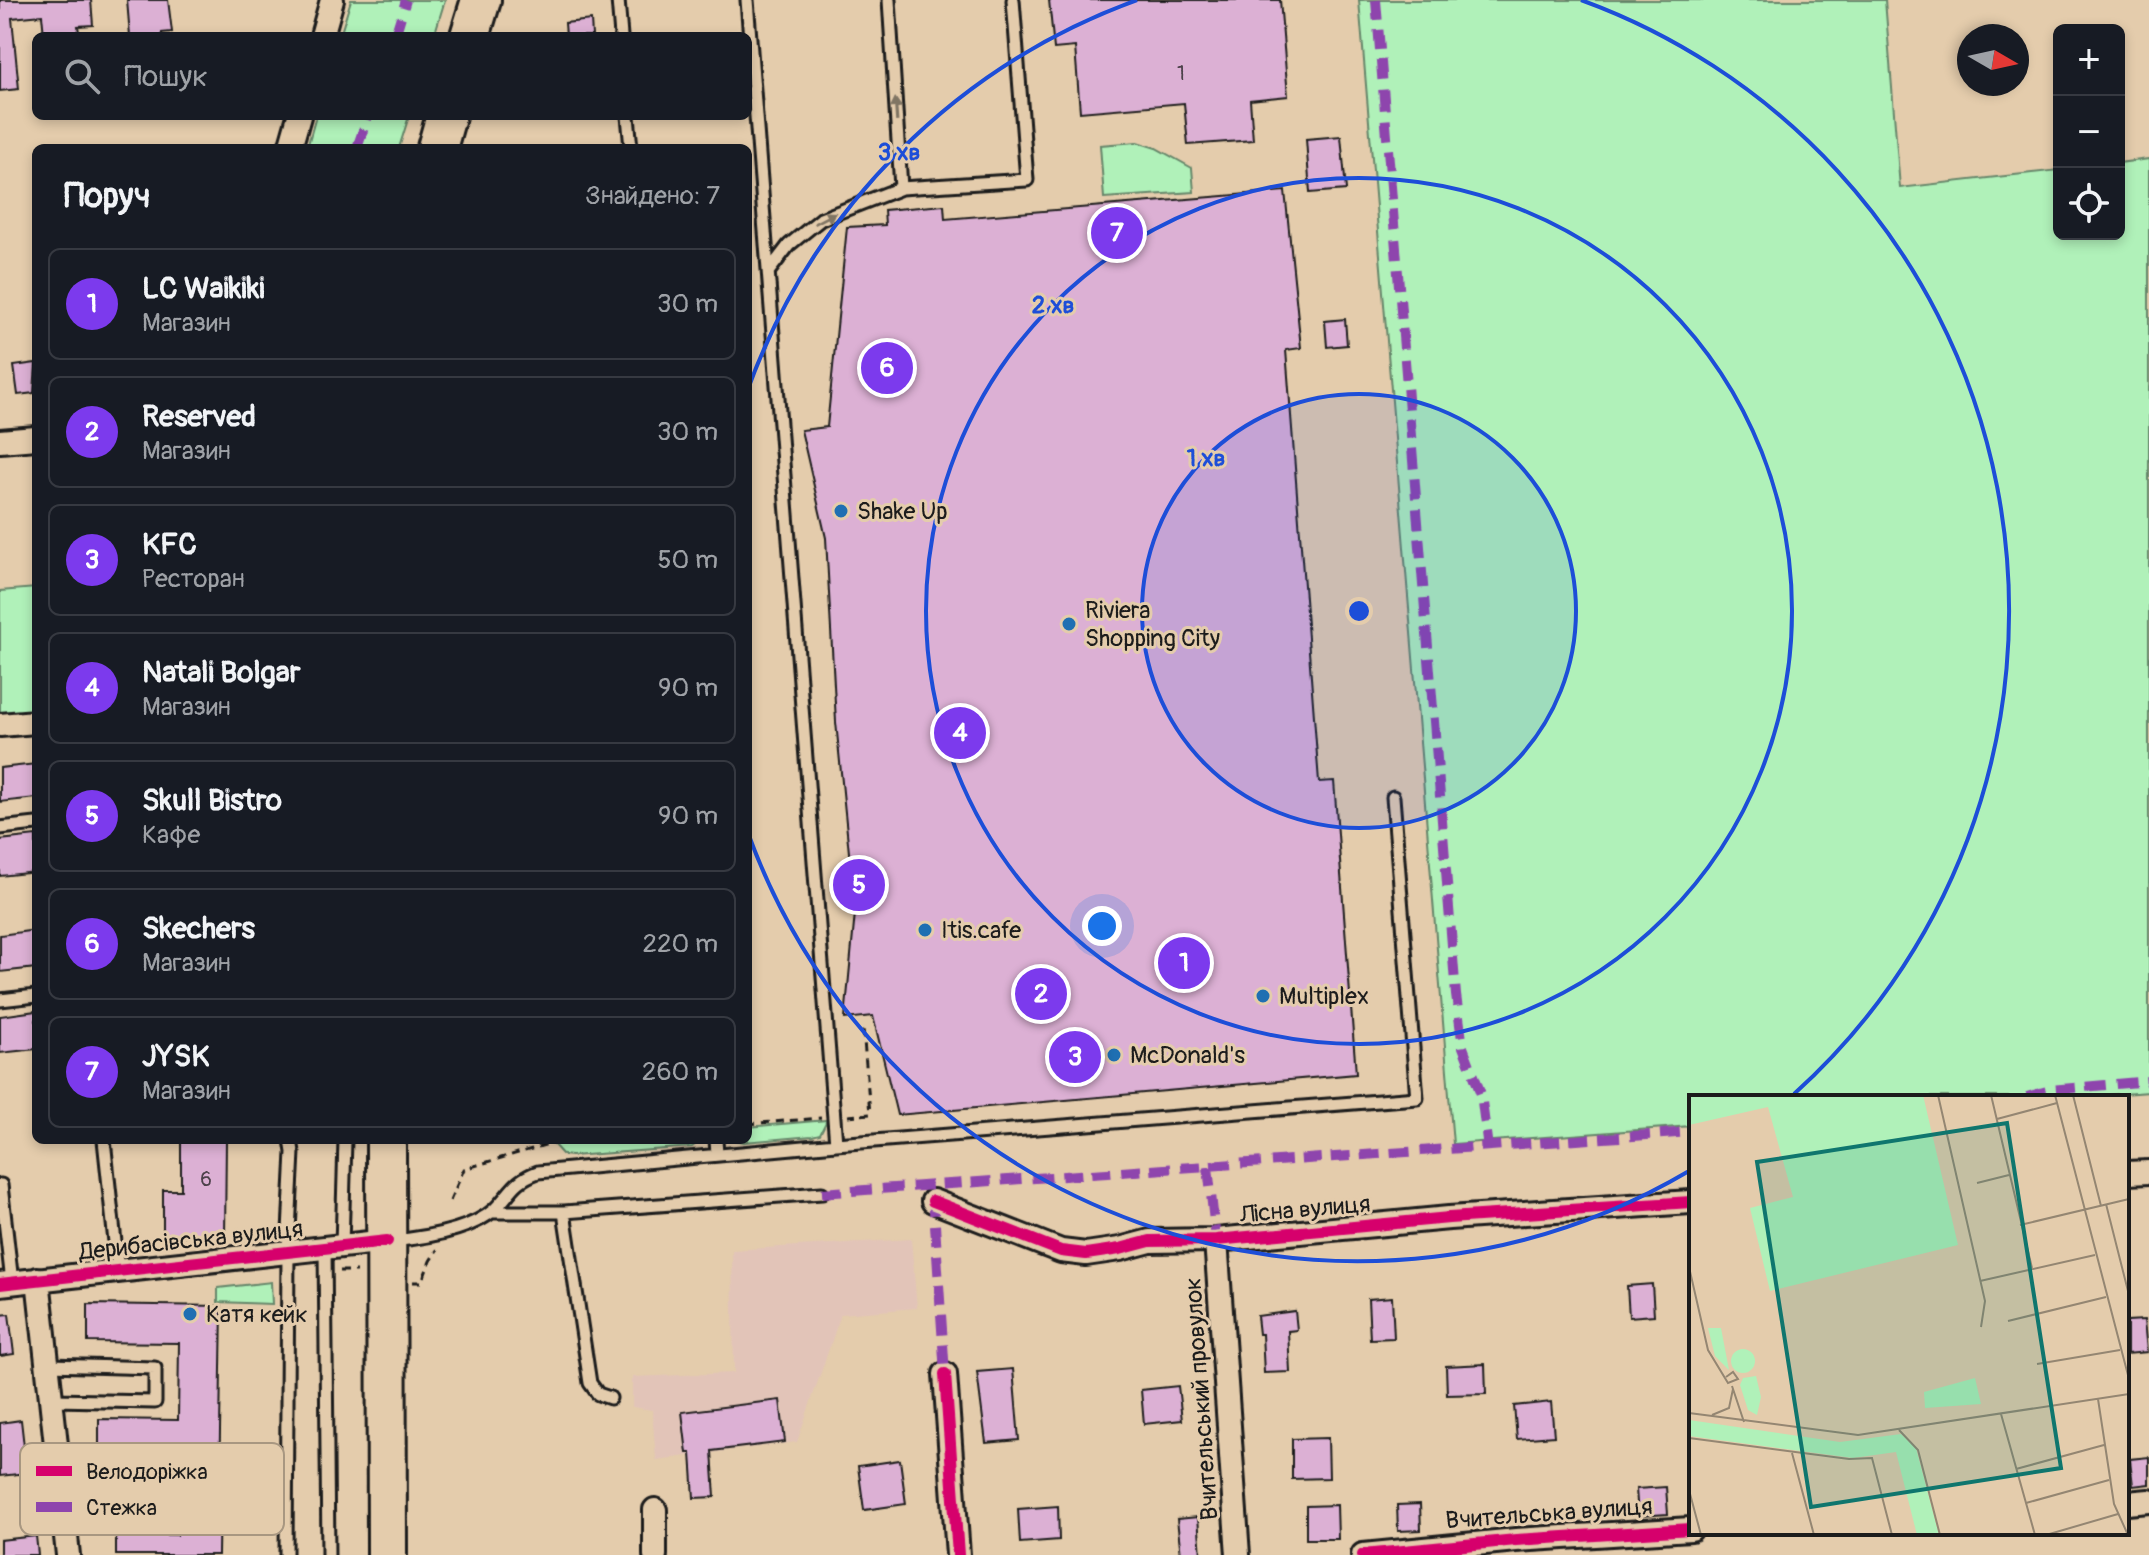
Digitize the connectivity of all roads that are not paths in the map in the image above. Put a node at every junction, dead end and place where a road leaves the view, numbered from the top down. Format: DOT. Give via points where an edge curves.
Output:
graph roads {
  1 [pos="332,0"];
  2 [pos="481,0"];
  3 [pos="618,0"];
  4 [pos="747,0"];
  5 [pos="889,0"];
  6 [pos="1013,0"];
  7 [pos="323,32"];
  8 [pos="471,32"];
  9 [pos="621,32"];
  10 [pos="750,32"];
  11 [pos="752,62"];
  12 [pos="298,120"];
  13 [pos="445,120"];
  14 [pos="628,120"];
  15 [pos="291,144"];
  16 [pos="438,144"];
  17 [pos="631,144"];
  18 [pos="901,188"];
  19 [pos="769,271"];
  20 [pos="32,438"];
  21 [pos="0,441"];
  22 [pos="32,722"];
  23 [pos="0,725"];
  24 [pos="1393,797"];
  25 [pos="32,824"];
  26 [pos="0,828"];
  27 [pos="32,996"];
  28 [pos="0,1000"];
  29 [pos="104,1144"];
  30 [pos="292,1144"];
  31 [pos="345,1144"];
  32 [pos="386,1144"];
  33 [pos="716,1144"];
  34 [pos="836,1144"];
  35 [pos="717,1154"];
  36 [pos="2149,1172"];
  37 [pos="2129,1173"];
  38 [pos="1,1185"];
  39 [pos="822,1193"];
  40 [pos="933,1201"];
  41 [pos="1689,1202"];
  42 [pos="492,1212"];
  43 [pos="564,1212"];
  44 [pos="1216,1240"];
  45 [pos="387,1241"];
  46 [pos="334,1246"];
  47 [pos="288,1251"];
  48 [pos="118,1270"];
  49 [pos="38,1279"];
  50 [pos="6,1283"];
  51 [pos="49,1365"];
  52 [pos="945,1374"];
  53 [pos="610,1398"];
  54 [pos="53,1400"];
  55 [pos="57,1443"];
  56 [pos="2149,1501"];
  57 [pos="2129,1503"];
  58 [pos="655,1510"];
  59 [pos="1689,1529"];
  60 [pos="66,1535"];
  61 [pos="1517,1548"];
  62 [pos="68,1555"];
  63 [pos="286,1555"];
  64 [pos="328,1555"];
  65 [pos="387,1555"];
  66 [pos="655,1555"];
  67 [pos="958,1555"];
  68 [pos="1238,1555"];
  69 [pos="1363,1555"];
  1 -- 7 [label="street"];
  2 -- 8 [label="highway"];
  3 -- 9 [label="lane"];
  4 -- 10 [label="lane"];
  18 -- 5 [label="lane, one-way"];
  6 -- 18 [label="lane" via="1027,180"];
  11 -- 19 [label="lane"];
  12 -- 15 [label="street"];
  13 -- 16 [label="highway"];
  14 -- 17 [label="lane"];
  19 -- 18 [label="lane, one-way" via="789,245 821,219"];
  19 -- 34 [label="lane"];
  20 -- 21 [label="street"];
  22 -- 23 [label="street"];
  24 -- 34 [label="lane" via="1417,1098"];
  25 -- 26 [label="lane"];
  27 -- 28 [label="lane"];
  29 -- 48 [label="lane"];
  30 -- 47 [label="lane"];
  31 -- 46 [label="lane"];
  32 -- 45 [label="highway"];
  33 -- 35 [label="lane"];
  34 -- 35 [label="lane"];
  35 -- 42 [label="lane" via="538,1172 513,1185"];
  36 -- 37 [label="street"];
  38 -- 50 [label="lane"];
  39 -- 43 [label="lane"];
  40 -- 44 [label="street, Лісна вулиця" via="1074,1253 1150,1241"];
  41 -- 44 [label="street, Лісна вулиця"];
  42 -- 43 [label="lane"];
  42 -- 45 [label="lane" via="452,1230"];
  43 -- 53 [label="lane" via="590,1383"];
  44 -- 68 [label="street, Вчительський провулок"];
  45 -- 46 [label="street, Дерибасівська вулиця"];
  45 -- 65 [label="highway"];
  46 -- 47 [label="street, Дерибасівська вулиця"];
  46 -- 64 [label="lane"];
  47 -- 48 [label="street, Дерибасівська вулиця"];
  47 -- 63 [label="lane"];
  48 -- 49 [label="street, Дерибасівська вулиця"];
  49 -- 50 [label="street, Дерибасівська вулиця"];
  49 -- 51 [label="street"];
  51 -- 54 [label="street"];
  51 -- 54 [label="lane" via="155,1368 155,1402"];
  52 -- 67 [label="street"];
  54 -- 55 [label="street"];
  56 -- 57 [label="street"];
  58 -- 66 [label="street"];
  59 -- 61 [label="street, Вчительська вулиця"];
  60 -- 62 [label="street"];
  61 -- 69 [label="street, Вчительська вулиця"];
}
